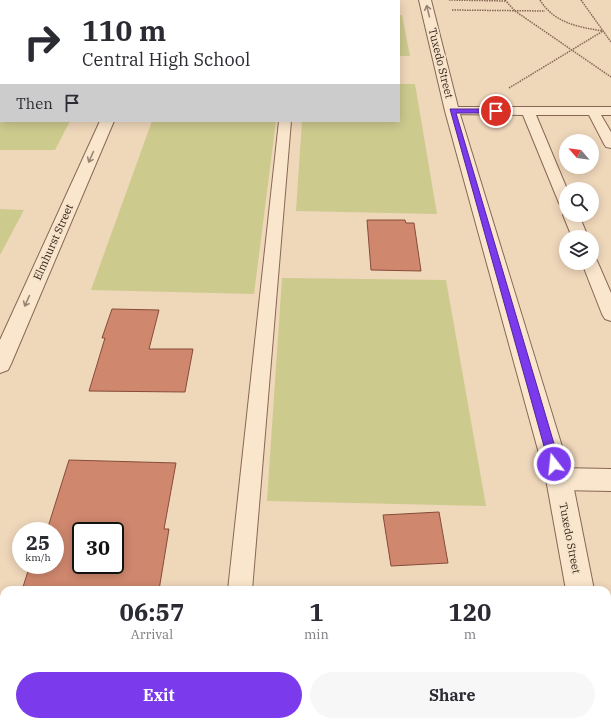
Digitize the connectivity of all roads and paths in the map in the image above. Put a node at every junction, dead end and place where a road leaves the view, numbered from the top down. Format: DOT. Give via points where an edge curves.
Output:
graph roads {
  1 [pos="425,0"];
  2 [pos="444,0"];
  3 [pos="506,0"];
  4 [pos="540,0"];
  5 [pos="581,0"];
  6 [pos="447,10"];
  7 [pos="515,11"];
  8 [pos="545,11"];
  9 [pos="603,31"];
  10 [pos="611,42"];
  11 [pos="573,50"];
  12 [pos="611,77"];
  13 [pos="506,90"];
  14 [pos="452,111"];
  15 [pos="528,111"];
  16 [pos="593,111"];
  17 [pos="611,111"];
  18 [pos="107,122"];
  19 [pos="285,122"];
  20 [pos="611,144"];
  21 [pos="559,186"];
  22 [pos="593,270"];
  23 [pos="611,314"];
  24 [pos="0,364"];
  25 [pos="559,479"];
  26 [pos="611,480"];
  27 [pos="240,586"];
  28 [pos="579,586"];
  14 -- 1 [label="street, Tuxedo Street, one-way"];
  2 -- 3 [label="path"];
  3 -- 7 [label="path"];
  4 -- 8 [label="path"];
  5 -- 9 [label="path"];
  6 -- 7 [label="path"];
  7 -- 8 [label="path"];
  7 -- 11 [label="path"];
  8 -- 9 [label="path" via="568,23"];
  9 -- 10 [label="path"];
  9 -- 11 [label="path"];
  11 -- 12 [label="path"];
  11 -- 13 [label="path"];
  14 -- 15 [label="lane"];
  14 -- 25 [label="street, Tuxedo Street"];
  15 -- 16 [label="lane"];
  15 -- 21 [label="lane"];
  16 -- 17 [label="lane"];
  16 -- 20 [label="lane"];
  18 -- 24 [label="street, Elmhurst Street, one-way"];
  19 -- 27 [label="lane"];
  22 -- 23 [label="lane"];
  25 -- 26 [label="lane"];
  25 -- 28 [label="street, Tuxedo Street"];
}
